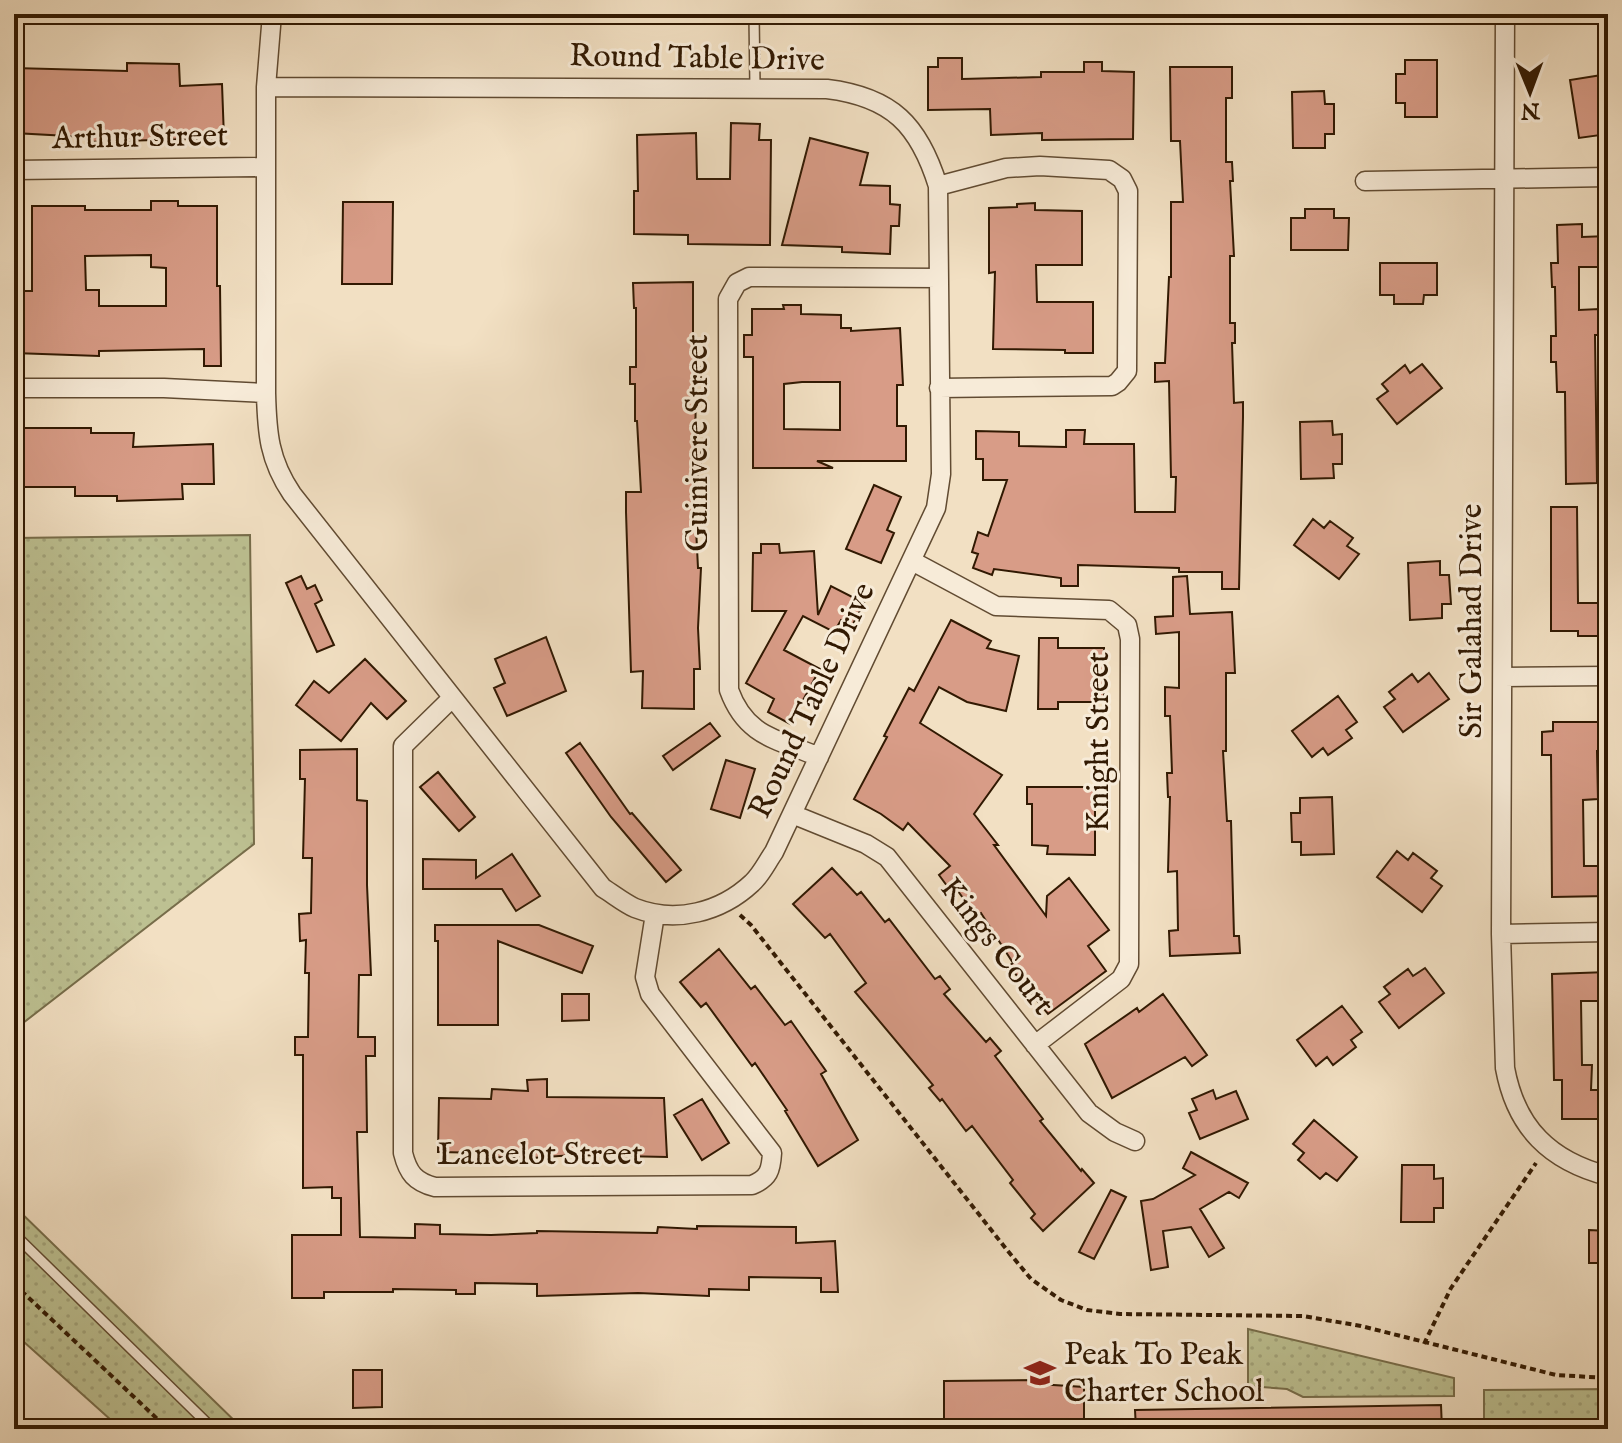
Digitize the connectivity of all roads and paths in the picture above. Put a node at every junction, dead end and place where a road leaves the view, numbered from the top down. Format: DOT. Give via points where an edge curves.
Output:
graph roads {
  1 [pos="272,14"];
  2 [pos="754,14"];
  3 [pos="1505,14"];
  4 [pos="266,87"];
  5 [pos="755,88"];
  6 [pos="266,167"];
  7 [pos="14,170"];
  8 [pos="1608,177"];
  9 [pos="1505,180"];
  10 [pos="1365,181"];
  11 [pos="938,186"];
  12 [pos="939,278"];
  13 [pos="14,388"];
  14 [pos="939,388"];
  15 [pos="266,393"];
  16 [pos="912,561"];
  17 [pos="1608,676"];
  18 [pos="1504,677"];
  19 [pos="452,698"];
  20 [pos="819,757"];
  21 [pos="792,814"];
  22 [pos="726,903"];
  23 [pos="655,914"];
  24 [pos="1608,932"];
  25 [pos="1501,934"];
  26 [pos="1035,1045"];
  27 [pos="1135,1141"];
  28 [pos="1546,1149"];
  29 [pos="1608,1176"];
  30 [pos="14,1234"];
  31 [pos="14,1284"];
  32 [pos="1424,1344"];
  33 [pos="1608,1378"];
  34 [pos="168,1429"];
  35 [pos="213,1429"];
  1 -- 4 [label="street, Round Table Drive"];
  2 -- 5 [label="lane"];
  3 -- 9 [label="street, Sir Galahad Drive"];
  4 -- 5 [label="street, Round Table Drive"];
  4 -- 6 [label="street, Round Table Drive"];
  5 -- 11 [label="street, Round Table Drive" via="854,92 887,107 914,132"];
  6 -- 7 [label="street, Arthur Street"];
  6 -- 15 [label="street, Round Table Drive"];
  8 -- 9 [label="street"];
  9 -- 10 [label="street"];
  9 -- 18 [label="street, Sir Galahad Drive"];
  11 -- 12 [label="street, Round Table Drive"];
  11 -- 14 [label="street" via="1006,168 1040,166 1109,170 1128,191 1127,371 1118,382"];
  12 -- 14 [label="street, Round Table Drive"];
  12 -- 20 [label="street, Guinivere Street" via="749,277 737,283 728,299 729,690 737,711 752,728"];
  13 -- 15 [label="street"];
  14 -- 16 [label="street, Round Table Drive" via="941,474 936,508"];
  15 -- 19 [label="street, Round Table Drive" via="267,436 279,474"];
  16 -- 20 [label="street, Round Table Drive"];
  16 -- 26 [label="street, Knight Street" via="996,606 1109,610 1127,625 1129,964 1121,979"];
  17 -- 18 [label="street"];
  18 -- 25 [label="street, Sir Galahad Drive"];
  19 -- 23 [label="street, Round Table Drive" via="603,888"];
  19 -- 23 [label="street, Lancelot Street" via="403,746 407,1171 435,1187 752,1185 764,1180 772,1153 650,994 645,977"];
  20 -- 21 [label="street, Round Table Drive"];
  21 -- 22 [label="street, Round Table Drive" via="754,881"];
  21 -- 26 [label="street, Kings Court" via="887,857"];
  22 -- 23 [label="street, Round Table Drive" via="684,915"];
  22 -- 32 [label="path" via="751,925 1031,1279 1061,1300 1120,1314 1303,1316"];
  24 -- 25 [label="street"];
  25 -- 28 [label="street, Sir Galahad Drive" via="1509,1090"];
  26 -- 27 [label="street, Kings Court" via="1089,1113"];
  28 -- 29 [label="street, Sir Galahad Drive"];
  28 -- 32 [label="path" via="1451,1288"];
  30 -- 35 [label="lane"];
  31 -- 34 [label="path"];
  32 -- 33 [label="path" via="1556,1375"];
}
